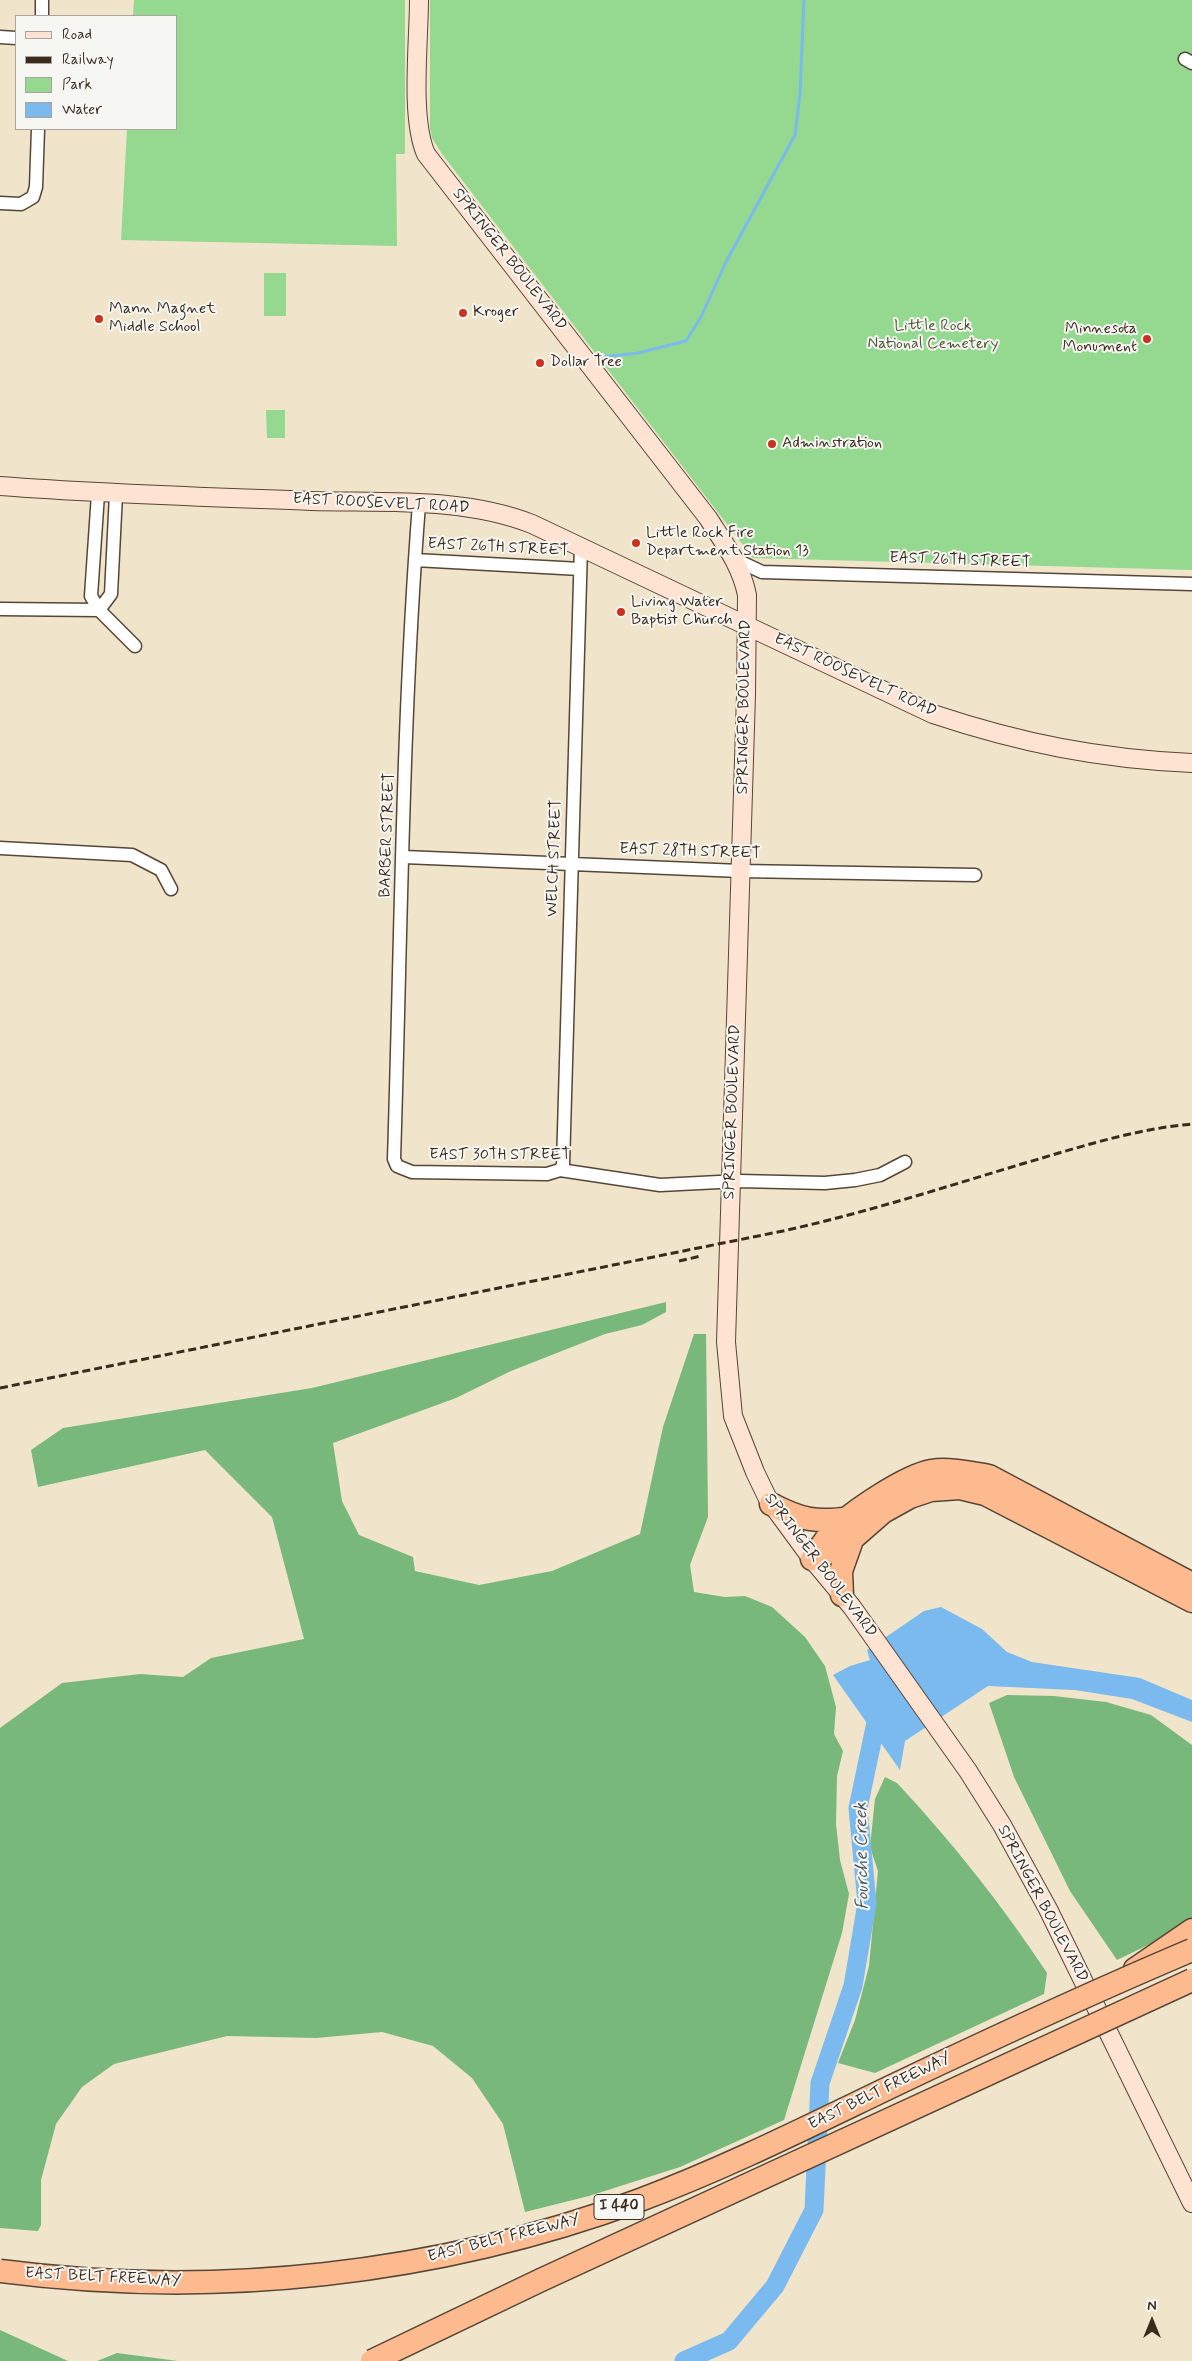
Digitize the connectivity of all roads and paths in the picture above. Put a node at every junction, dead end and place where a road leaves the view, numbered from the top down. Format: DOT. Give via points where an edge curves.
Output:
graph roads {
  1 [pos="42,0"];
  2 [pos="419,0"];
  3 [pos="42,15"];
  4 [pos="0,37"];
  5 [pos="15,38"];
  6 [pos="38,130"];
  7 [pos="0,203"];
  8 [pos="0,486"];
  9 [pos="98,494"];
  10 [pos="116,494"];
  11 [pos="419,504"];
  12 [pos="581,547"];
  13 [pos="732,555"];
  14 [pos="415,560"];
  15 [pos="580,569"];
  16 [pos="1192,584"];
  17 [pos="0,609"];
  18 [pos="99,610"];
  19 [pos="747,626"];
  20 [pos="136,646"];
  21 [pos="1192,763"];
  22 [pos="0,848"];
  23 [pos="404,857"];
  24 [pos="570,864"];
  25 [pos="740,871"];
  26 [pos="976,875"];
  27 [pos="171,889"];
  28 [pos="905,1162"];
  29 [pos="397,1166"];
  30 [pos="560,1170"];
  31 [pos="731,1181"];
  32 [pos="932,1481"];
  33 [pos="771,1504"];
  34 [pos="851,1529"];
  35 [pos="812,1559"];
  36 [pos="1192,1584"];
  37 [pos="847,1601"];
  38 [pos="1192,1601"];
  39 [pos="1192,1930"];
  40 [pos="1192,1950"];
  41 [pos="1192,1980"];
  42 [pos="1111,1984"];
  43 [pos="1192,1992"];
  44 [pos="1123,2012"];
  45 [pos="1192,2203"];
  46 [pos="0,2272"];
  47 [pos="372,2361"];
  1 -- 3 [label="street"];
  2 -- 13 [label="main road, SPRINGER BOULEVARD" via="417,120 426,154 708,518"];
  4 -- 5 [label="street"];
  6 -- 7 [label="street" via="35,194 31,200 21,204"];
  8 -- 9 [label="main road, EAST ROOSEVELT ROAD"];
  9 -- 10 [label="main road, EAST ROOSEVELT ROAD"];
  9 -- 18 [label="street" via="91,596"];
  10 -- 11 [label="main road, EAST ROOSEVELT ROAD"];
  10 -- 18 [label="street" via="111,594"];
  11 -- 12 [label="main road, EAST ROOSEVELT ROAD" via="506,514"];
  11 -- 14 [label="street, BARBER STREET"];
  12 -- 15 [label="street, WELCH STREET"];
  12 -- 19 [label="main road, EAST ROOSEVELT ROAD"];
  13 -- 16 [label="street, EAST 26TH STREET" via="762,572"];
  13 -- 19 [label="main road, SPRINGER BOULEVARD" via="747,595"];
  14 -- 15 [label="street, EAST 26TH STREET"];
  14 -- 23 [label="street, BARBER STREET"];
  15 -- 24 [label="street, WELCH STREET"];
  17 -- 18 [label="street"];
  18 -- 20 [label="street"];
  19 -- 21 [label="main road, EAST ROOSEVELT ROAD" via="900,700 975,728 1092,755"];
  19 -- 25 [label="main road, SPRINGER BOULEVARD"];
  22 -- 27 [label="street" via="132,855 161,870"];
  23 -- 24 [label="street, EAST 28TH STREET"];
  23 -- 29 [label="street, BARBER STREET" via="394,1159"];
  24 -- 25 [label="street, EAST 28TH STREET"];
  24 -- 30 [label="street, WELCH STREET"];
  25 -- 26 [label="street, EAST 28TH STREET"];
  25 -- 31 [label="main road, SPRINGER BOULEVARD"];
  28 -- 31 [label="street, EAST 30TH STREET" via="872,1176 825,1183"];
  29 -- 30 [label="street, EAST 30TH STREET" via="412,1172 547,1174"];
  30 -- 31 [label="street, EAST 30TH STREET" via="660,1185"];
  31 -- 33 [label="main road, SPRINGER BOULEVARD" via="726,1342 731,1402 743,1445"];
  32 -- 34 [label="highway" via="912,1477 892,1487"];
  32 -- 36 [label="highway" via="959,1471 989,1476"];
  32 -- 38 [label="highway" via="985,1494"];
  33 -- 34 [label="highway" via="795,1517"];
  33 -- 35 [label="main road, SPRINGER BOULEVARD"];
  34 -- 35 [label="highway" via="833,1531"];
  34 -- 37 [label="highway" via="841,1571"];
  35 -- 37 [label="main road, SPRINGER BOULEVARD"];
  37 -- 45 [label="main road, SPRINGER BOULEVARD" via="968,1771 1025,1864"];
  39 -- 42 [label="highway, bridge"];
  40 -- 42 [label="highway, EAST BELT FREEWAY / I 440, bridge"];
  41 -- 44 [label="highway, EAST BELT FREEWAY / I 440, bridge"];
  42 -- 46 [label="highway, EAST BELT FREEWAY / I 440, bridge" via="728,2164 638,2201 518,2238 366,2269 228,2282 129,2283"];
  43 -- 44 [label="highway, bridge"];
  44 -- 47 [label="highway, EAST BELT FREEWAY / I 440, bridge"];
}
